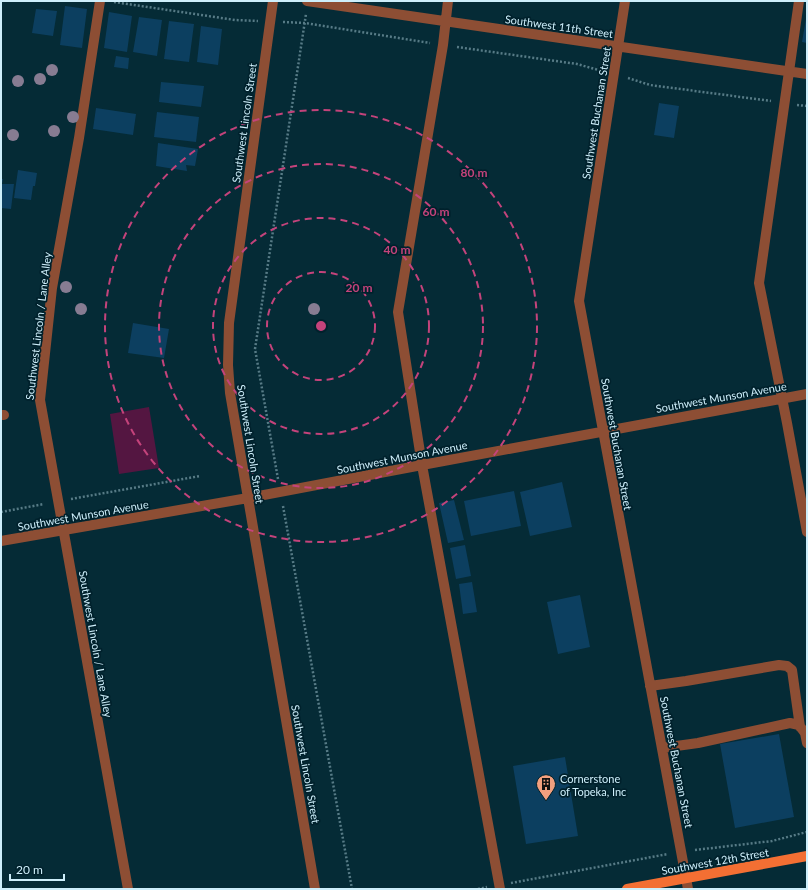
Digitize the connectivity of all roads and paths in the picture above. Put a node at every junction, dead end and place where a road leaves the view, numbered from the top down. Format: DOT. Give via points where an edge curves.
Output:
graph roads {
  1 [pos="100,1"];
  2 [pos="273,1"];
  3 [pos="307,1"];
  4 [pos="448,1"];
  5 [pos="625,1"];
  6 [pos="799,1"];
  7 [pos="447,22"];
  8 [pos="618,46"];
  9 [pos="789,71"];
  10 [pos="807,74"];
  11 [pos="807,394"];
  12 [pos="782,398"];
  13 [pos="603,431"];
  14 [pos="422,465"];
  15 [pos="200,476"];
  16 [pos="280,492"];
  17 [pos="248,498"];
  18 [pos="58,501"];
  19 [pos="1,512"];
  20 [pos="64,530"];
  21 [pos="807,532"];
  22 [pos="1,541"];
  23 [pos="650,686"];
  24 [pos="800,727"];
  25 [pos="807,743"];
  26 [pos="662,748"];
  27 [pos="807,832"];
  28 [pos="681,852"];
  29 [pos="807,856"];
  30 [pos="686,879"];
  31 [pos="500,887"];
  32 [pos="128,889"];
  33 [pos="315,889"];
  34 [pos="352,889"];
  35 [pos="478,889"];
  36 [pos="627,889"];
  37 [pos="688,889"];
  1 -- 18 [label="street, Southwest Lincoln / Lane Alley" via="52,288 40,400"];
  2 -- 17 [label="street, Southwest Lincoln Street" via="229,323 230,393"];
  3 -- 7 [label="street, Southwest 11th Street"];
  3 -- 16 [label="path" via="255,349"];
  4 -- 7 [label="street"];
  5 -- 8 [label="street, Southwest Buchanan Street"];
  6 -- 9 [label="street"];
  7 -- 8 [label="street, Southwest 11th Street"];
  7 -- 14 [label="street" via="398,312"];
  8 -- 9 [label="street, Southwest 11th Street"];
  8 -- 13 [label="street, Southwest Buchanan Street" via="579,301"];
  9 -- 10 [label="street, Southwest 11th Street"];
  9 -- 12 [label="street" via="759,283"];
  11 -- 12 [label="street, Southwest Munson Avenue"];
  12 -- 13 [label="street, Southwest Munson Avenue"];
  12 -- 21 [label="street"];
  13 -- 14 [label="street, Southwest Munson Avenue"];
  13 -- 23 [label="street, Southwest Buchanan Street"];
  14 -- 16 [label="street, Southwest Munson Avenue"];
  14 -- 31 [label="street"];
  15 -- 18 [label="path"];
  16 -- 17 [label="street, Southwest Munson Avenue"];
  16 -- 34 [label="path"];
  17 -- 20 [label="street, Southwest Munson Avenue"];
  17 -- 33 [label="street, Southwest Lincoln Street"];
  18 -- 19 [label="path"];
  18 -- 20 [label="street, Southwest Lincoln / Lane Alley"];
  20 -- 22 [label="street, Southwest Munson Avenue"];
  20 -- 32 [label="street, Southwest Lincoln / Lane Alley"];
  23 -- 24 [label="street" via="779,665 787,666 792,670"];
  23 -- 26 [label="street, Southwest Buchanan Street"];
  24 -- 25 [label="street" via="805,733"];
  24 -- 26 [label="street" via="790,724"];
  26 -- 28 [label="street, Southwest Buchanan Street"];
  27 -- 28 [label="path" via="772,841"];
  28 -- 30 [label="street, Southwest Buchanan Street"];
  28 -- 31 [label="path"];
  29 -- 30 [label="main road, Southwest 12th Street"];
  30 -- 36 [label="main road, Southwest 12th Street"];
  30 -- 37 [label="street, Southwest Buchanan Street"];
  31 -- 35 [label="path"];
}
